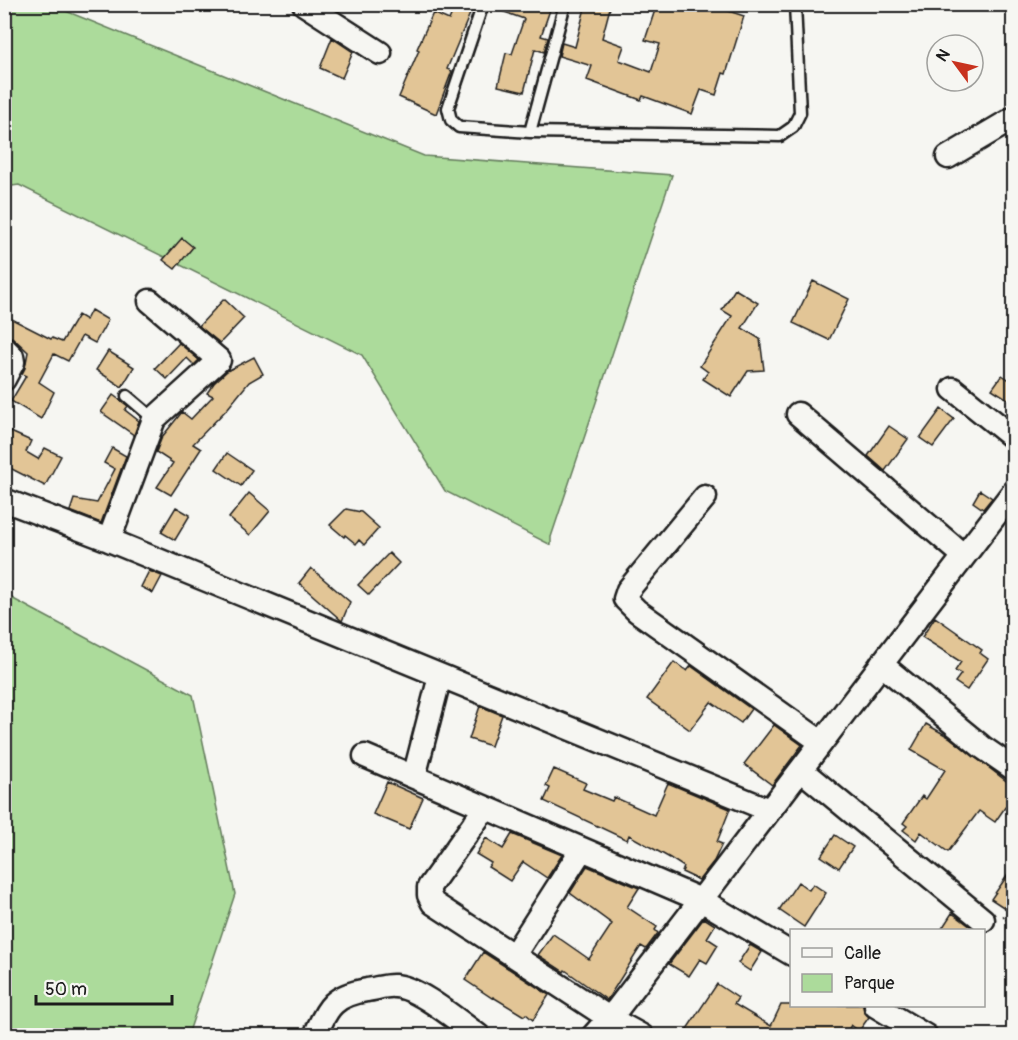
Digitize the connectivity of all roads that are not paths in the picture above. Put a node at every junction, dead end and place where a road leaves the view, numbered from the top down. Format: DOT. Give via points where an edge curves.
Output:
graph roads {
  1 [pos="304,4"];
  2 [pos="483,4"];
  3 [pos="565,4"];
  4 [pos="795,4"];
  5 [pos="380,53"];
  6 [pos="1014,118"];
  7 [pos="530,132"];
  8 [pos="948,157"];
  9 [pos="150,301"];
  10 [pos="4,348"];
  11 [pos="4,379"];
  12 [pos="953,389"];
  13 [pos="127,396"];
  14 [pos="798,414"];
  15 [pos="154,419"];
  16 [pos="1014,438"];
  17 [pos="1014,491"];
  18 [pos="705,497"];
  19 [pos="4,500"];
  20 [pos="109,540"];
  21 [pos="964,556"];
  22 [pos="881,664"];
  23 [pos="440,676"];
  24 [pos="821,742"];
  25 [pos="365,756"];
  26 [pos="1014,769"];
  27 [pos="801,770"];
  28 [pos="414,777"];
  29 [pos="485,808"];
  30 [pos="769,810"];
  31 [pos="582,849"];
  32 [pos="701,900"];
  33 [pos="983,920"];
  34 [pos="790,953"];
  35 [pos="514,955"];
  36 [pos="879,1007"];
  37 [pos="609,1018"];
  38 [pos="315,1035"];
  39 [pos="479,1035"];
  40 [pos="593,1035"];
  41 [pos="642,1035"];
  42 [pos="926,1035"];
  1 -- 5 [label="street"];
  2 -- 7 [label="lane" via="448,108 451,120 459,126"];
  3 -- 7 [label="lane"];
  4 -- 7 [label="lane" via="801,113 793,127 780,136"];
  6 -- 8 [label="street"];
  9 -- 15 [label="street" via="219,360"];
  10 -- 11 [label="street" via="14,362"];
  12 -- 16 [label="street"];
  13 -- 15 [label="lane"];
  14 -- 21 [label="street"];
  15 -- 20 [label="street"];
  17 -- 21 [label="street"];
  18 -- 24 [label="street" via="628,590 625,599"];
  19 -- 20 [label="street"];
  20 -- 23 [label="street"];
  21 -- 22 [label="street"];
  22 -- 24 [label="street"];
  22 -- 26 [label="street"];
  23 -- 28 [label="street"];
  23 -- 30 [label="street"];
  24 -- 27 [label="street"];
  25 -- 28 [label="street"];
  27 -- 30 [label="street"];
  27 -- 33 [label="street"];
  28 -- 29 [label="street"];
  29 -- 31 [label="street"];
  29 -- 35 [label="street" via="429,887 429,895 433,903"];
  30 -- 32 [label="street"];
  31 -- 32 [label="street"];
  31 -- 35 [label="street"];
  32 -- 34 [label="street"];
  32 -- 37 [label="street"];
  35 -- 37 [label="street"];
  36 -- 42 [label="street"];
  37 -- 40 [label="street"];
  37 -- 41 [label="street"];
  38 -- 39 [label="street" via="328,1008 338,998 395,986 427,999"];
}
